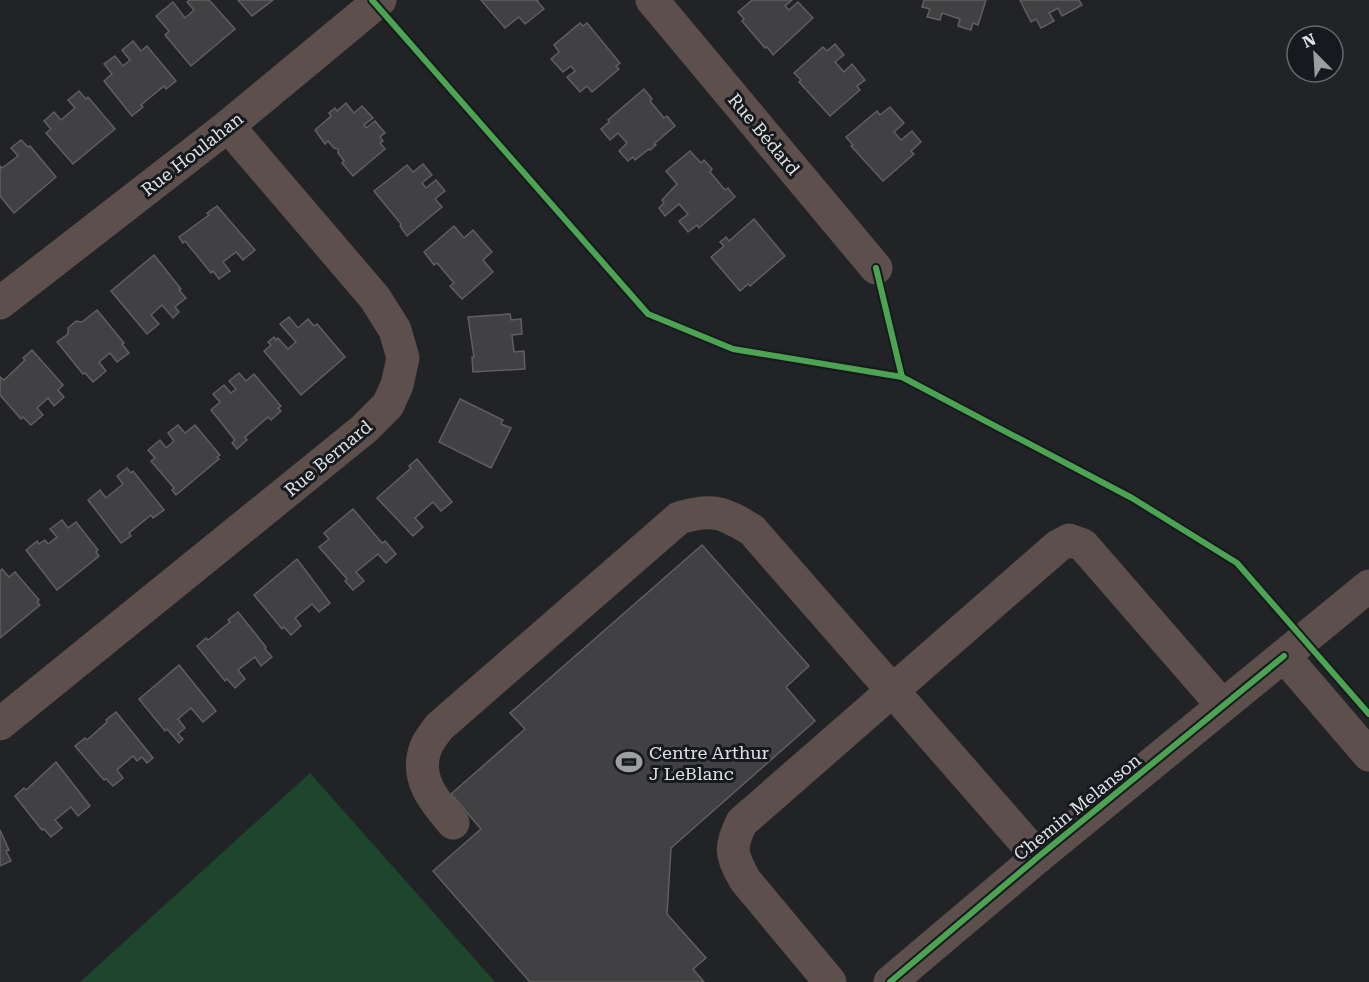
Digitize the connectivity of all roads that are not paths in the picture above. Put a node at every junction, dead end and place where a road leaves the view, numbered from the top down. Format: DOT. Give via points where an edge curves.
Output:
graph roads {
  1 [pos="380,0"];
  2 [pos="652,0"];
  3 [pos="228,126"];
  4 [pos="876,267"];
  5 [pos="0,303"];
  6 [pos="1369,586"];
  7 [pos="1284,656"];
  8 [pos="893,690"];
  9 [pos="1222,705"];
  10 [pos="0,724"];
  11 [pos="1369,755"];
  12 [pos="453,824"];
  13 [pos="1038,857"];
  14 [pos="830,982"];
  15 [pos="890,982"];
  1 -- 3 [label="street, Rue Houlahan"];
  2 -- 4 [label="street, Rue Bédard"];
  3 -- 5 [label="street, Rue Houlahan"];
  3 -- 10 [label="street, Rue Bernard" via="375,298 395,330 402,358 397,385 388,405 364,429"];
  6 -- 7 [label="street, Chemin Melanson"];
  7 -- 9 [label="street, Chemin Melanson"];
  7 -- 11 [label="street"];
  8 -- 9 [label="street" via="1069,540 1083,545"];
  8 -- 12 [label="street" via="752,530 728,515 700,512 679,518 439,727 426,747 422,773 430,795"];
  8 -- 13 [label="street"];
  8 -- 14 [label="street" via="742,822 733,839 735,861 745,880"];
  9 -- 13 [label="street, Chemin Melanson"];
  13 -- 15 [label="street, Chemin Melanson"];
}
